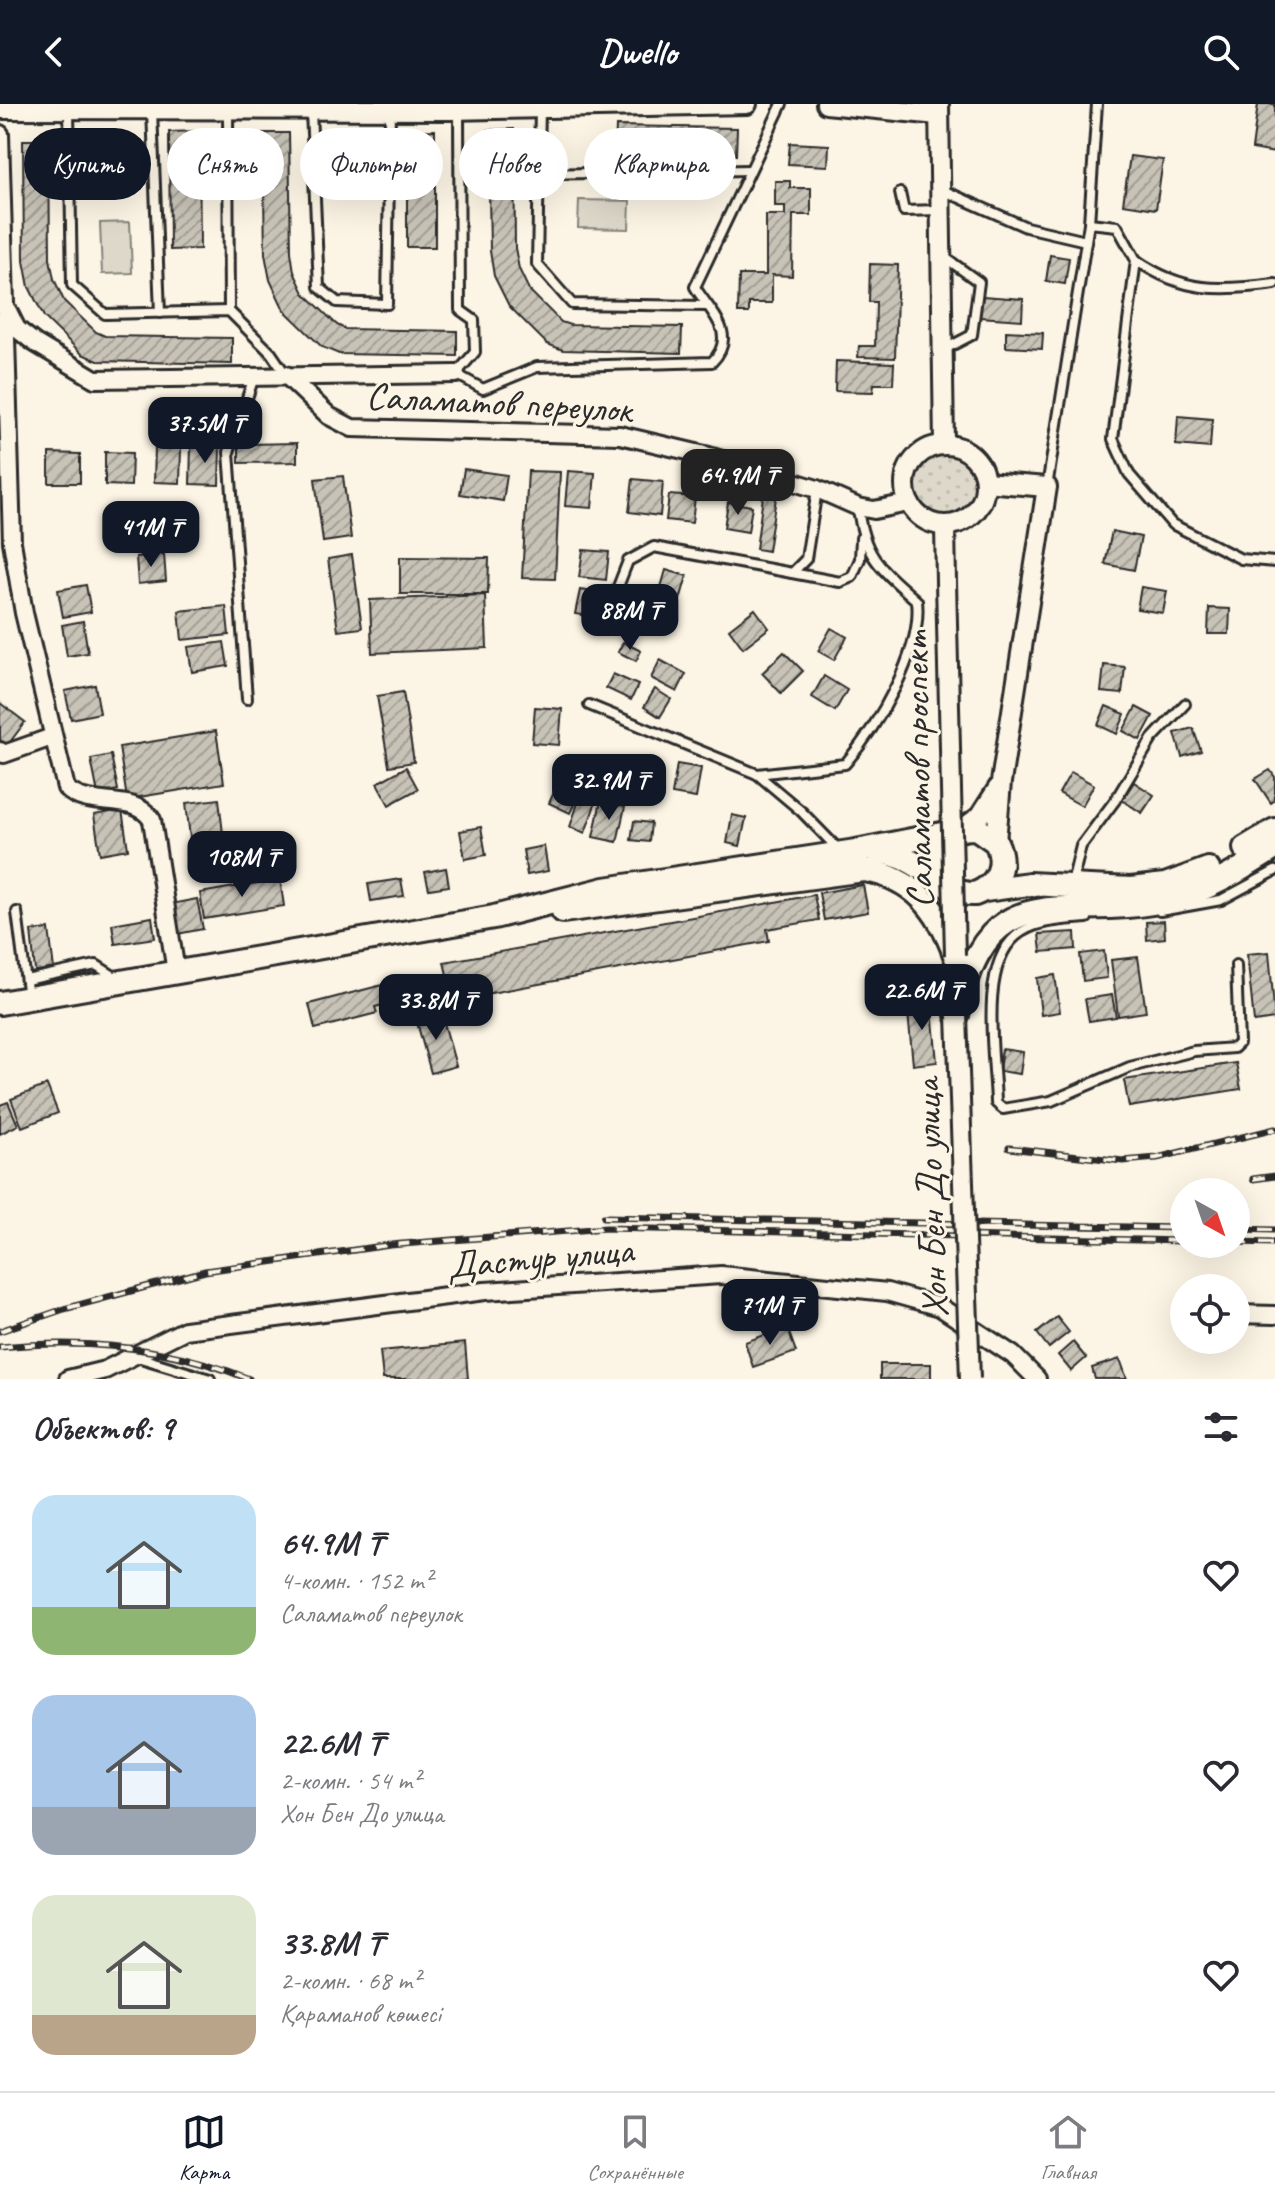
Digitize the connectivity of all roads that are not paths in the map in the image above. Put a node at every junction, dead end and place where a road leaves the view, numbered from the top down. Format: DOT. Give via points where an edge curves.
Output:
graph roads {
  1 [pos="747,104"];
  2 [pos="782,104"];
  3 [pos="826,104"];
  4 [pos="1097,104"];
  5 [pos="367,106"];
  6 [pos="302,108"];
  7 [pos="453,108"];
  8 [pos="540,108"];
  9 [pos="0,109"];
  10 [pos="69,109"];
  11 [pos="390,109"];
  12 [pos="152,110"];
  13 [pos="228,110"];
  14 [pos="938,110"];
  15 [pos="540,128"];
  16 [pos="0,134"];
  17 [pos="750,170"];
  18 [pos="568,173"];
  19 [pos="939,189"];
  20 [pos="900,193"];
  21 [pos="538,200"];
  22 [pos="940,210"];
  23 [pos="1089,223"];
  24 [pos="1086,241"];
  25 [pos="941,254"];
  26 [pos="1136,260"];
  27 [pos="1275,284"];
  28 [pos="706,306"];
  29 [pos="2,309"];
  30 [pos="229,311"];
  31 [pos="160,313"];
  32 [pos="942,351"];
  33 [pos="456,374"];
  34 [pos="255,375"];
  35 [pos="286,375"];
  36 [pos="944,444"];
  37 [pos="985,482"];
  38 [pos="1047,487"];
  39 [pos="817,489"];
  40 [pos="908,503"];
  41 [pos="858,507"];
  42 [pos="945,526"];
  43 [pos="861,537"];
  44 [pos="1275,562"];
  45 [pos="792,573"];
  46 [pos="605,620"];
  47 [pos="247,699"];
  48 [pos="1185,704"];
  49 [pos="589,705"];
  50 [pos="52,737"];
  51 [pos="0,751"];
  52 [pos="757,774"];
  53 [pos="1001,782"];
  54 [pos="958,830"];
  55 [pos="1275,830"];
  56 [pos="998,847"];
  57 [pos="1275,848"];
  58 [pos="849,852"];
  59 [pos="1275,871"];
  60 [pos="938,877"];
  61 [pos="1063,886"];
  62 [pos="985,890"];
  63 [pos="17,912"];
  64 [pos="494,917"];
  65 [pos="955,955"];
  66 [pos="1236,965"];
  67 [pos="176,972"];
  68 [pos="27,990"];
  69 [pos="0,1003"];
  70 [pos="957,1015"];
  71 [pos="1250,1314"];
  72 [pos="1275,1315"];
  73 [pos="132,1356"];
  74 [pos="68,1379"];
  75 [pos="210,1379"];
  76 [pos="970,1379"];
  77 [pos="1037,1379"];
  1 -- 8 [label="street"];
  2 -- 17 [label="lane"];
  3 -- 14 [label="street"];
  4 -- 23 [label="lane"];
  5 -- 6 [label="street"];
  5 -- 11 [label="street"];
  6 -- 11 [label="lane" via="319,287 337,302 387,304"];
  6 -- 13 [label="street"];
  7 -- 8 [label="street"];
  7 -- 11 [label="street"];
  7 -- 33 [label="lane" via="460,310 474,320 475,352"];
  8 -- 15 [label="lane"];
  9 -- 10 [label="street"];
  10 -- 12 [label="street"];
  10 -- 31 [label="lane" via="72,285 105,314"];
  12 -- 13 [label="street"];
  12 -- 31 [label="lane"];
  13 -- 30 [label="lane"];
  14 -- 19 [label="street"];
  16 -- 29 [label="street"];
  17 -- 18 [label="lane"];
  17 -- 28 [label="lane" via="695,287"];
  19 -- 22 [label="street"];
  19 -- 24 [label="lane" via="1026,227"];
  20 -- 22 [label="lane" via="904,211"];
  21 -- 28 [label="lane" via="537,264 572,304"];
  22 -- 25 [label="street"];
  23 -- 24 [label="lane"];
  23 -- 26 [label="lane" via="1117,226"];
  24 -- 38 [label="lane"];
  25 -- 32 [label="street"];
  25 -- 32 [label="lane" via="979,282 972,335"];
  26 -- 27 [label="lane" via="1162,278 1200,286 1226,290"];
  26 -- 44 [label="lane" via="1113,439 1129,474 1172,524 1241,559"];
  28 -- 33 [label="lane" via="719,319 725,337 712,362 537,367 483,389"];
  29 -- 34 [label="street, Саламатов переулок" via="35,343 95,379"];
  29 -- 50 [label="street" via="12,542"];
  30 -- 31 [label="lane"];
  30 -- 35 [label="lane"];
  32 -- 36 [label="street"];
  33 -- 35 [label="street, Саламатов переулок"];
  34 -- 35 [label="street, Саламатов переулок"];
  34 -- 47 [label="lane" via="229,452"];
  35 -- 39 [label="street, Саламатов переулок" via="329,416 352,428 620,435"];
  36 -- 37 [label="street" via="972,455"];
  36 -- 40 [label="street" via="915,457 904,487"];
  37 -- 38 [label="street"];
  37 -- 42 [label="street" via="975,513"];
  38 -- 53 [label="street"];
  39 -- 41 [label="street, Саламатов переулок"];
  39 -- 45 [label="lane" via="806,559"];
  40 -- 41 [label="street, Саламатов переулок" via="874,510"];
  40 -- 42 [label="street" via="917,515"];
  41 -- 43 [label="lane"];
  42 -- 65 [label="street, Саламатов проспект, bridge"];
  43 -- 45 [label="lane" via="852,577 840,582"];
  43 -- 52 [label="lane" via="872,559 917,601 919,620 907,659 867,738 845,764"];
  45 -- 46 [label="lane" via="654,547 628,561"];
  48 -- 61 [label="lane" via="1152,739 1081,846"];
  49 -- 52 [label="lane"];
  50 -- 51 [label="street"];
  50 -- 67 [label="street" via="69,791 141,809 152,820"];
  52 -- 58 [label="lane"];
  53 -- 54 [label="street" via="992,802"];
  53 -- 56 [label="street"];
  54 -- 56 [label="main road" via="988,833"];
  54 -- 58 [label="main road"];
  54 -- 60 [label="main road" via="938,847"];
  55 -- 61 [label="main road" via="1227,860 1165,885"];
  56 -- 61 [label="main road" via="1032,875"];
  56 -- 62 [label="main road" via="1001,866"];
  57 -- 70 [label="main road" via="1202,890 1168,900 1052,906 1009,921 992,934 971,964"];
  58 -- 60 [label="main road" via="914,860"];
  58 -- 64 [label="main road" via="605,889"];
  59 -- 66 [label="lane" via="1221,900 1178,910 1045,922 1016,936 992,977 996,1103 1003,1109 1051,1101 1130,1067 1194,1051 1234,1048 1239,1043"];
  60 -- 62 [label="main road" via="964,894"];
  61 -- 62 [label="main road"];
  63 -- 68 [label="lane"];
  64 -- 65 [label="main road" via="854,871 885,873 928,902"];
  64 -- 67 [label="main road"];
  65 -- 70 [label="street, Саламатов проспект"];
  67 -- 68 [label="main road"];
  68 -- 69 [label="main road"];
  70 -- 76 [label="street, Хон Бен До улица, bridge"];
  71 -- 72 [label="street"];
  73 -- 74 [label="street, Дастур улица" via="105,1370"];
  73 -- 75 [label="lane"];
  73 -- 77 [label="street, Дастур улица" via="185,1330 485,1291 721,1275 887,1292 940,1307 1013,1355"];
}
